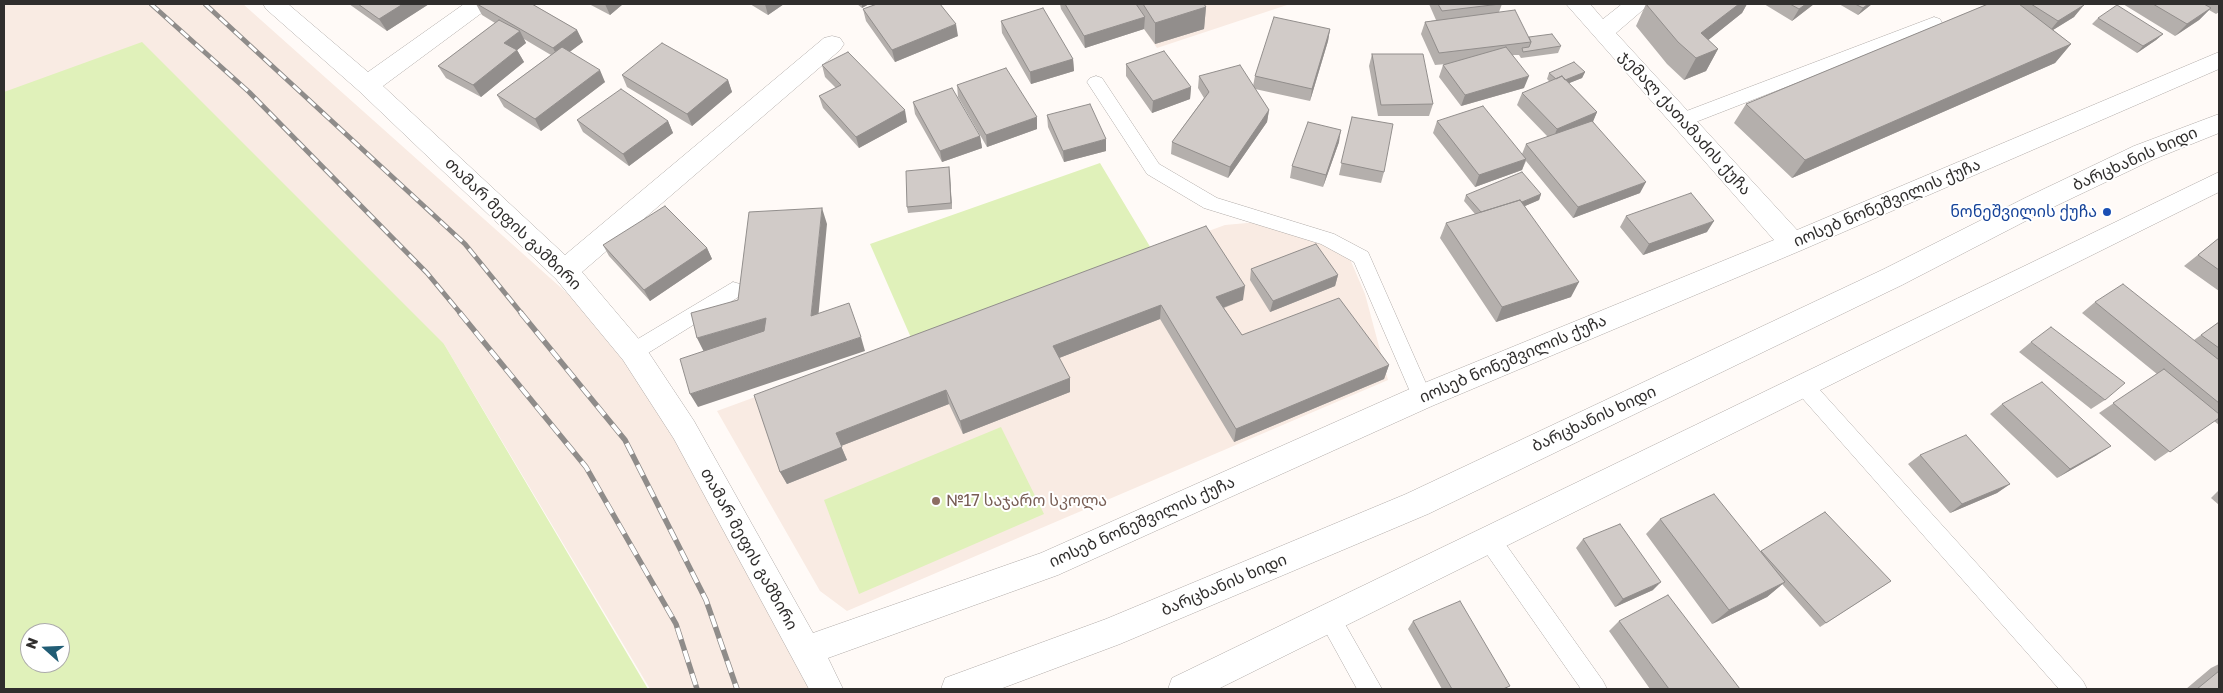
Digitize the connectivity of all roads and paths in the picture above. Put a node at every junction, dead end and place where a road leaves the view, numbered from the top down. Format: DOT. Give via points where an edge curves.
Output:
graph roads {
  1 [pos="274,4"];
  2 [pos="479,4"];
  3 [pos="1577,4"];
  4 [pos="1636,4"];
  5 [pos="1934,23"];
  6 [pos="1602,32"];
  7 [pos="832,44"];
  8 [pos="2219,60"];
  9 [pos="1096,82"];
  10 [pos="367,85"];
  11 [pos="1682,120"];
  12 [pos="2219,123"];
  13 [pos="2219,180"];
  14 [pos="1793,243"];
  15 [pos="565,271"];
  16 [pos="733,290"];
  17 [pos="633,352"];
  18 [pos="1803,385"];
  19 [pos="1422,397"];
  20 [pos="1489,539"];
  21 [pos="1329,618"];
  22 [pos="805,651"];
  23 [pos="827,689"];
  24 [pos="957,689"];
  25 [pos="1184,689"];
  26 [pos="1370,689"];
  27 [pos="1595,689"];
  28 [pos="2075,689"];
  1 -- 10 [label="street, თამარ მეფის გამზირი"];
  2 -- 10 [label="street"];
  3 -- 6 [label="street, ჯემალ ქათამაძის ქუჩა"];
  4 -- 6 [label="street"];
  5 -- 11 [label="lane"];
  6 -- 11 [label="street, ჯემალ ქათამაძის ქუჩა"];
  7 -- 15 [label="street"];
  8 -- 14 [label="street, იოსებ ნონეშვილის ქუჩა"];
  9 -- 19 [label="lane" via="1153,169 1211,203 1327,239 1361,257"];
  10 -- 15 [label="street, თამარ მეფის გამზირი"];
  11 -- 14 [label="street, ჯემალ ქათამაძის ქუჩა"];
  12 -- 24 [label="street, ბარცხანის ხიდი" via="2143,153 1417,504 1109,633"];
  13 -- 18 [label="street"];
  14 -- 19 [label="street, იოსებ ნონეშვილის ქუჩა"];
  15 -- 17 [label="street, თამარ მეფის გამზირი"];
  16 -- 17 [label="lane"];
  17 -- 22 [label="street, თამარ მეფის გამზირი" via="684,430"];
  18 -- 20 [label="street"];
  18 -- 28 [label="lane"];
  19 -- 22 [label="street, იოსებ ნონეშვილის ქუჩა" via="1047,565"];
  20 -- 21 [label="street"];
  20 -- 27 [label="lane"];
  21 -- 25 [label="street"];
  21 -- 26 [label="lane"];
  22 -- 23 [label="street, თამარ მეფის გამზირი"];
}
